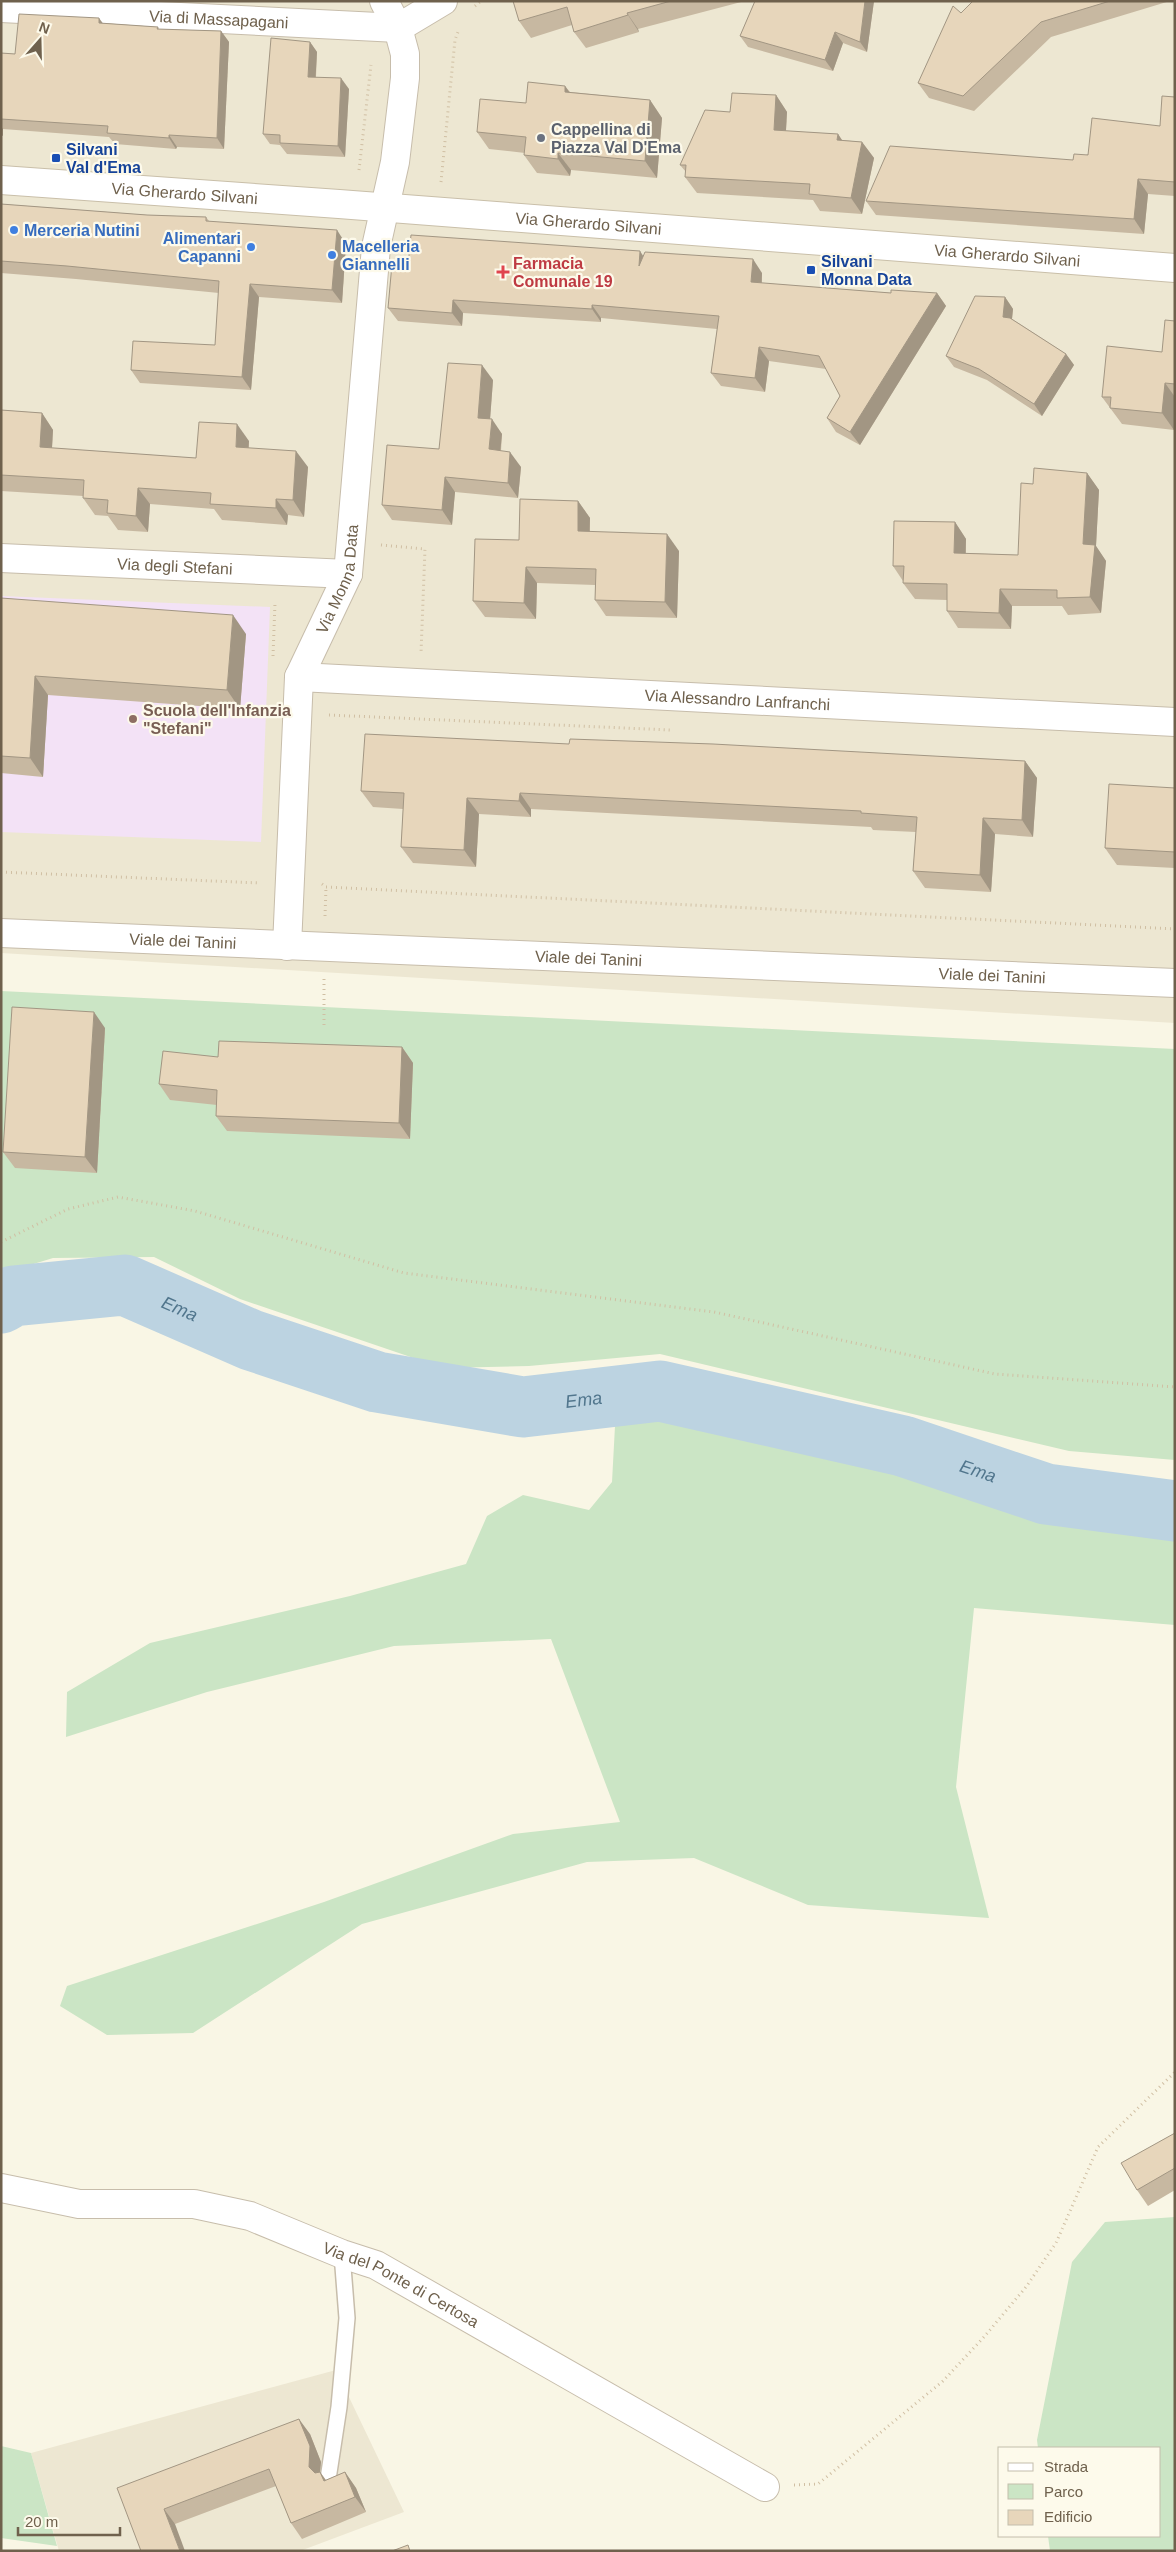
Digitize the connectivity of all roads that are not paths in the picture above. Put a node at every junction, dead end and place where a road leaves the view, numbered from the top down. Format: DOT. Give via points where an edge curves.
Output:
graph roads {
  1 [pos="384,1"];
  2 [pos="443,1"];
  3 [pos="1,8"];
  4 [pos="398,28"];
  5 [pos="1,180"];
  6 [pos="384,207"];
  7 [pos="1175,268"];
  8 [pos="1,558"];
  9 [pos="348,574"];
  10 [pos="299,677"];
  11 [pos="1175,722"];
  12 [pos="1,933"];
  13 [pos="287,946"];
  14 [pos="1175,982"];
  15 [pos="1,2188"];
  16 [pos="342,2254"];
  17 [pos="328,2479"];
  18 [pos="765,2487"];
  1 -- 4 [label="street, Via Monna Data"];
  2 -- 4 [label="street"];
  3 -- 4 [label="street, Via di Massapagani"];
  4 -- 6 [label="street, Via Monna Data" via="405,54 405,78 395,162"];
  5 -- 6 [label="street, Via Gherardo Silvani"];
  6 -- 7 [label="street, Via Gherardo Silvani"];
  6 -- 9 [label="street, Via Monna Data" via="376,254"];
  8 -- 9 [label="street, Via degli Stefani"];
  9 -- 10 [label="street, Via Monna Data"];
  10 -- 11 [label="street, Via Alessandro Lanfranchi"];
  10 -- 13 [label="street, Via Monna Data"];
  12 -- 13 [label="street, Viale dei Tanini"];
  13 -- 14 [label="street, Viale dei Tanini"];
  15 -- 16 [label="street, Via del Ponte di Certosa" via="79,2204 194,2204 250,2216"];
  16 -- 17 [label="lane" via="347,2318"];
  16 -- 18 [label="street, Via del Ponte di Certosa" via="376,2265"];
}
